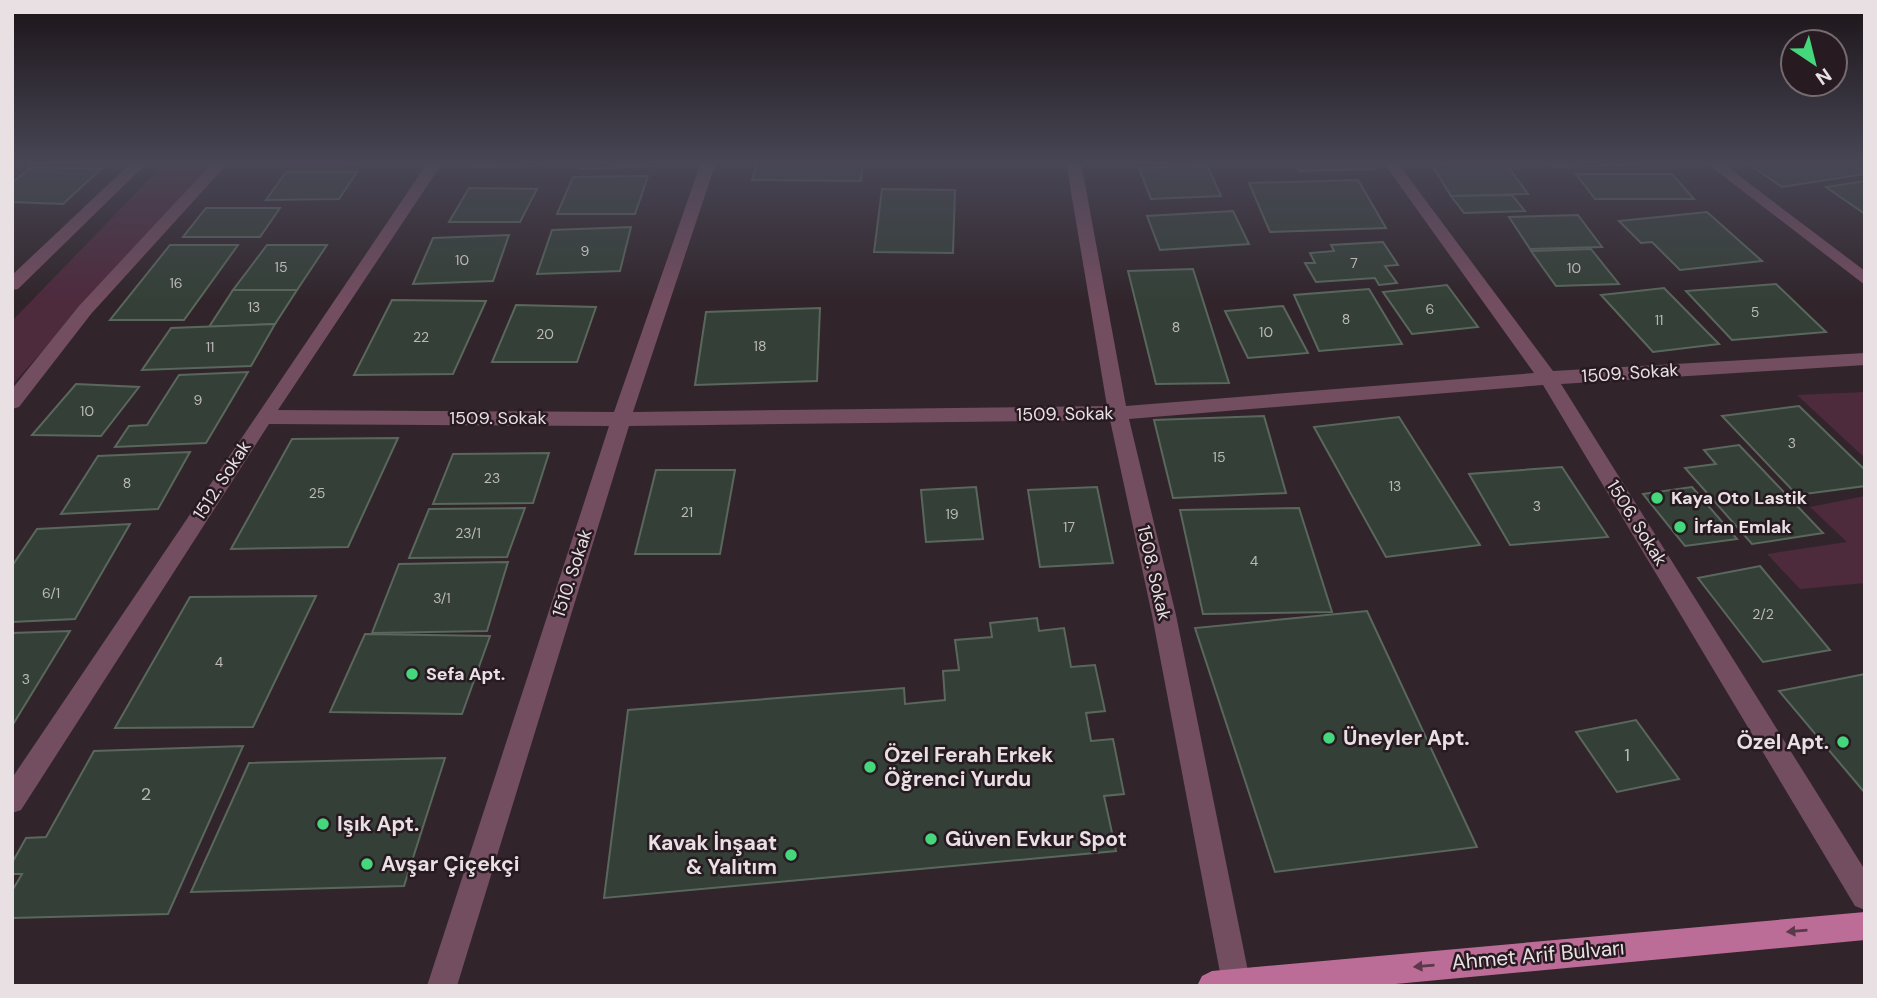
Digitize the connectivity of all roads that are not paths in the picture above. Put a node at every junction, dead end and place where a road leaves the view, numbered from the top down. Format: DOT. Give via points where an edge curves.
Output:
graph roads {
  1 [pos="92,209"];
  2 [pos="178,209"];
  3 [pos="404,209"];
  4 [pos="692,209"];
  5 [pos="1081,209"];
  6 [pos="1424,209"];
  7 [pos="1772,209"];
  8 [pos="1865,280"];
  9 [pos="12,285"];
  10 [pos="1865,359"];
  11 [pos="1548,378"];
  12 [pos="12,402"];
  13 [pos="1118,413"];
  14 [pos="263,417"];
  15 [pos="621,419"];
  16 [pos="12,801"];
  17 [pos="1865,896"];
  18 [pos="1865,926"];
  19 [pos="1225,985"];
  20 [pos="442,986"];
  1 -- 9 [label="street"];
  2 -- 12 [label="street" via="85,310"];
  3 -- 14 [label="street, 1512. Sokak"];
  4 -- 15 [label="street, 1510. Sokak"];
  5 -- 13 [label="street, 1508. Sokak"];
  6 -- 11 [label="street, 1506. Sokak"];
  7 -- 8 [label="street"];
  10 -- 11 [label="street, 1509. Sokak"];
  11 -- 13 [label="street, 1509. Sokak"];
  11 -- 17 [label="street, 1506. Sokak"];
  13 -- 15 [label="street, 1509. Sokak"];
  13 -- 19 [label="street, 1508. Sokak" via="1164,615"];
  14 -- 15 [label="street, 1509. Sokak"];
  14 -- 16 [label="street, 1512. Sokak"];
  15 -- 20 [label="street, 1510. Sokak"];
  18 -- 19 [label="main road, Ahmet Arif Bulvarı, one-way"];
}
